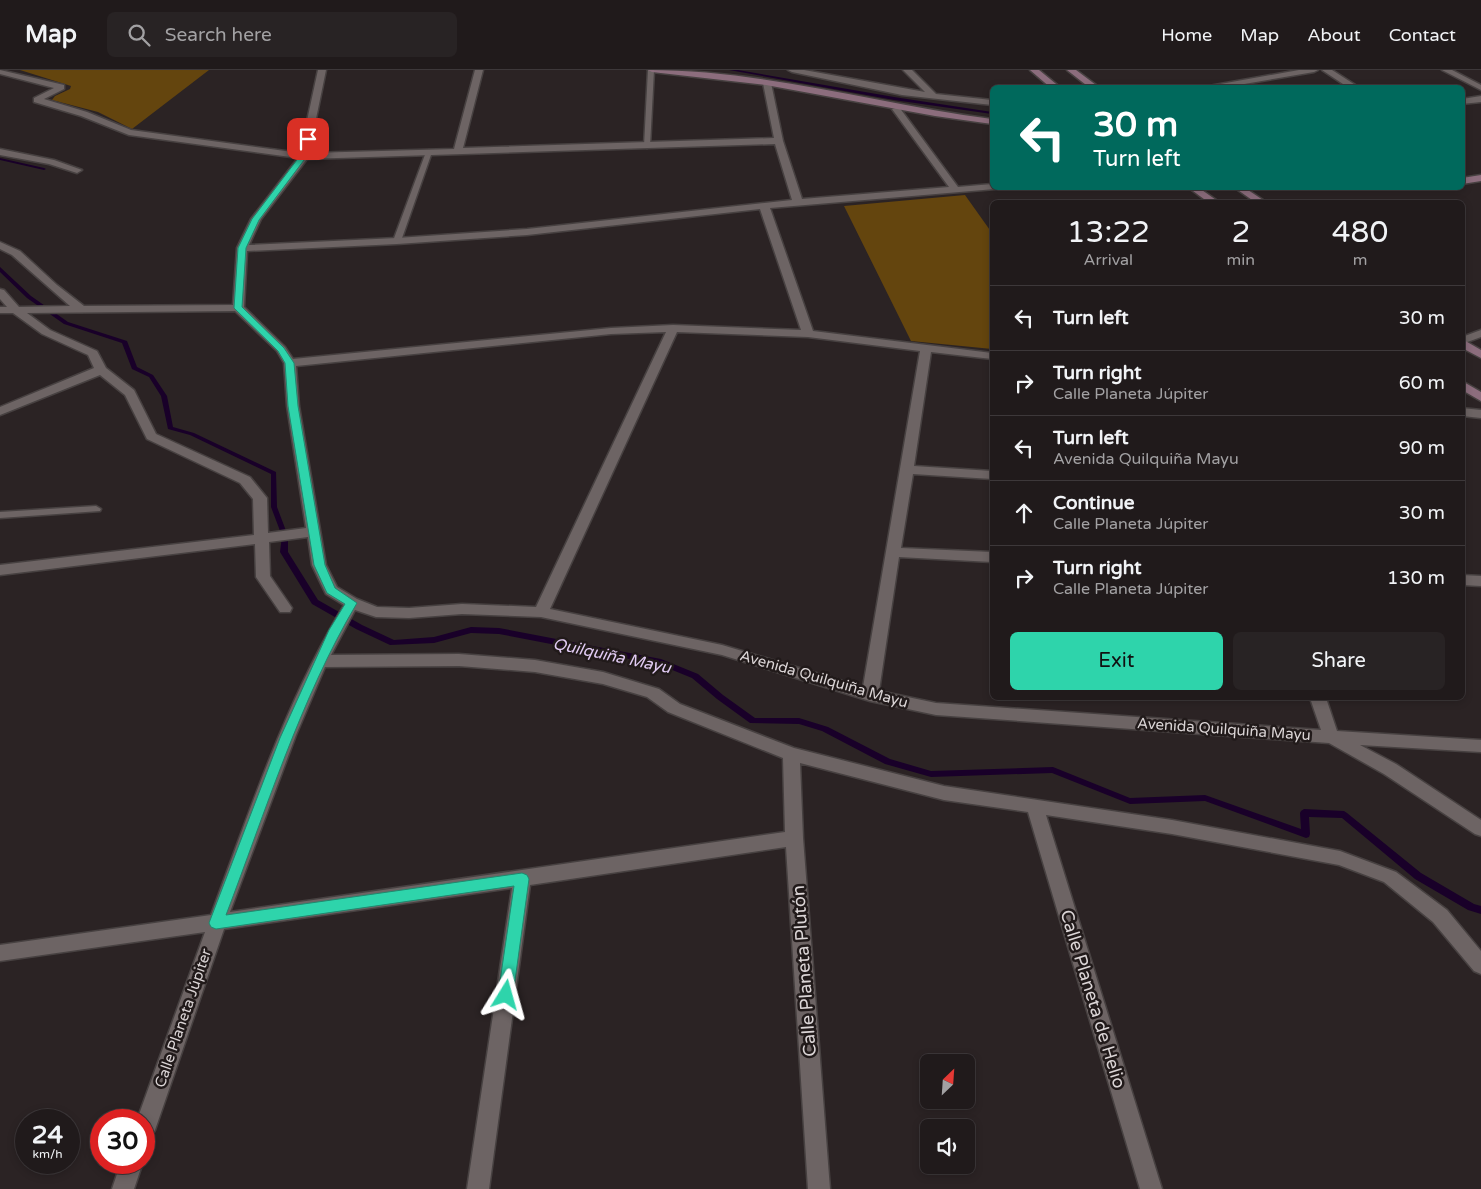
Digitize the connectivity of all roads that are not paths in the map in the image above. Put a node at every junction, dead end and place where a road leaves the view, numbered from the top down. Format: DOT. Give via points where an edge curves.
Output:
graph roads {
  1 [pos="322,70"];
  2 [pos="479,70"];
  3 [pos="652,70"];
  4 [pos="792,70"];
  5 [pos="907,70"];
  6 [pos="1034,70"];
  7 [pos="1071,70"];
  8 [pos="1314,70"];
  9 [pos="1326,70"];
  10 [pos="1446,70"];
  11 [pos="0,72"];
  12 [pos="767,83"];
  13 [pos="1053,85"];
  14 [pos="1092,85"];
  15 [pos="1221,85"];
  16 [pos="1351,85"];
  17 [pos="1481,88"];
  18 [pos="935,97"];
  19 [pos="1481,100"];
  20 [pos="1465,102"];
  21 [pos="990,103"];
  22 [pos="896,109"];
  23 [pos="990,122"];
  24 [pos="779,141"];
  25 [pos="647,146"];
  26 [pos="458,151"];
  27 [pos="0,152"];
  28 [pos="429,152"];
  29 [pos="304,156"];
  30 [pos="77,170"];
  31 [pos="1481,178"];
  32 [pos="1465,181"];
  33 [pos="990,188"];
  34 [pos="956,190"];
  35 [pos="1196,190"];
  36 [pos="1242,190"];
  37 [pos="1211,200"];
  38 [pos="1258,200"];
  39 [pos="798,202"];
  40 [pos="764,206"];
  41 [pos="397,241"];
  42 [pos="0,244"];
  43 [pos="242,248"];
  44 [pos="0,292"];
  45 [pos="238,308"];
  46 [pos="81,309"];
  47 [pos="0,310"];
  48 [pos="16,310"];
  49 [pos="673,328"];
  50 [pos="1481,333"];
  51 [pos="808,334"];
  52 [pos="1465,341"];
  53 [pos="1465,344"];
  54 [pos="926,347"];
  55 [pos="1481,355"];
  56 [pos="990,356"];
  57 [pos="290,363"];
  58 [pos="101,370"];
  59 [pos="1465,386"];
  60 [pos="1481,397"];
  61 [pos="0,411"];
  62 [pos="1465,412"];
  63 [pos="1481,414"];
  64 [pos="908,470"];
  65 [pos="990,475"];
  66 [pos="96,509"];
  67 [pos="0,516"];
  68 [pos="313,532"];
  69 [pos="260,539"];
  70 [pos="892,552"];
  71 [pos="990,557"];
  72 [pos="0,570"];
  73 [pos="1465,580"];
  74 [pos="1481,581"];
  75 [pos="352,603"];
  76 [pos="285,608"];
  77 [pos="541,612"];
  78 [pos="321,662"];
  79 [pos="870,695"];
  80 [pos="1319,700"];
  81 [pos="1331,737"];
  82 [pos="1481,746"];
  83 [pos="791,754"];
  84 [pos="1035,808"];
  85 [pos="1481,829"];
  86 [pos="794,838"];
  87 [pos="522,879"];
  88 [pos="216,923"];
  89 [pos="0,953"];
  90 [pos="1481,965"];
  91 [pos="151,1109"];
  92 [pos="128,1174"];
  93 [pos="123,1189"];
  94 [pos="478,1189"];
  95 [pos="819,1189"];
  96 [pos="1151,1189"];
  1 -- 29 [label="street"];
  2 -- 26 [label="street"];
  3 -- 12 [label="street"];
  3 -- 25 [label="lane"];
  4 -- 18 [label="street"];
  5 -- 18 [label="street"];
  6 -- 13 [label="street"];
  7 -- 14 [label="street"];
  8 -- 15 [label="street"];
  9 -- 16 [label="street"];
  10 -- 17 [label="street"];
  11 -- 29 [label="street" via="61,87 37,100 129,132"];
  12 -- 22 [label="street"];
  12 -- 24 [label="street"];
  18 -- 21 [label="street"];
  19 -- 20 [label="street"];
  22 -- 23 [label="street"];
  22 -- 34 [label="street"];
  24 -- 25 [label="street"];
  24 -- 39 [label="street"];
  25 -- 26 [label="street"];
  26 -- 28 [label="street"];
  27 -- 30 [label="street"];
  28 -- 29 [label="street"];
  28 -- 41 [label="lane"];
  29 -- 43 [label="street" via="256,219"];
  31 -- 32 [label="street"];
  33 -- 34 [label="street"];
  34 -- 39 [label="street"];
  35 -- 37 [label="street"];
  36 -- 38 [label="street"];
  39 -- 40 [label="street"];
  40 -- 41 [label="street" via="527,232"];
  40 -- 51 [label="street"];
  41 -- 43 [label="street"];
  42 -- 46 [label="street" via="16,253"];
  43 -- 45 [label="street"];
  44 -- 48 [label="street"];
  45 -- 46 [label="street"];
  45 -- 57 [label="street" via="281,349"];
  46 -- 48 [label="street"];
  47 -- 48 [label="street"];
  48 -- 58 [label="street" via="46,332 93,353"];
  49 -- 51 [label="street"];
  49 -- 57 [label="street"];
  49 -- 77 [label="street"];
  50 -- 52 [label="street"];
  51 -- 54 [label="street"];
  53 -- 55 [label="street"];
  54 -- 56 [label="street"];
  54 -- 64 [label="street"];
  57 -- 68 [label="street" via="293,406"];
  58 -- 61 [label="street"];
  58 -- 69 [label="street" via="130,393 151,436 245,480 260,498"];
  59 -- 60 [label="street"];
  62 -- 63 [label="street"];
  64 -- 65 [label="street"];
  64 -- 70 [label="street"];
  66 -- 67 [label="lane"];
  68 -- 69 [label="street"];
  68 -- 75 [label="street, Avenida Quilquiña Mayu" via="319,565 331,590"];
  69 -- 72 [label="street"];
  69 -- 76 [label="street" via="263,577"];
  70 -- 71 [label="street"];
  70 -- 79 [label="street"];
  73 -- 74 [label="street"];
  75 -- 77 [label="street, Avenida Quilquiña Mayu" via="376,612 462,608"];
  75 -- 78 [label="street, Calle Planeta Júpiter"];
  77 -- 79 [label="street, Avenida Quilquiña Mayu" via="722,650"];
  78 -- 83 [label="street" via="459,660 535,666 603,678 653,693 674,708"];
  78 -- 88 [label="street, Calle Planeta Júpiter" via="287,738"];
  79 -- 81 [label="street, Avenida Quilquiña Mayu" via="936,709"];
  80 -- 81 [label="street"];
  81 -- 82 [label="street"];
  81 -- 85 [label="street, Avenida Quilquiña Mayu" via="1390,769"];
  83 -- 84 [label="street" via="944,793"];
  83 -- 86 [label="street, Calle Planeta Plutón"];
  84 -- 90 [label="street" via="1172,827 1340,858 1390,877 1440,916"];
  84 -- 96 [label="street, Calle Planeta de Helio"];
  86 -- 87 [label="street"];
  86 -- 95 [label="street, Calle Planeta Plutón"];
  87 -- 88 [label="street"];
  87 -- 94 [label="street"];
  88 -- 89 [label="street"];
  88 -- 91 [label="street, Calle Planeta Júpiter"];
  92 -- 93 [label="street"];
}
